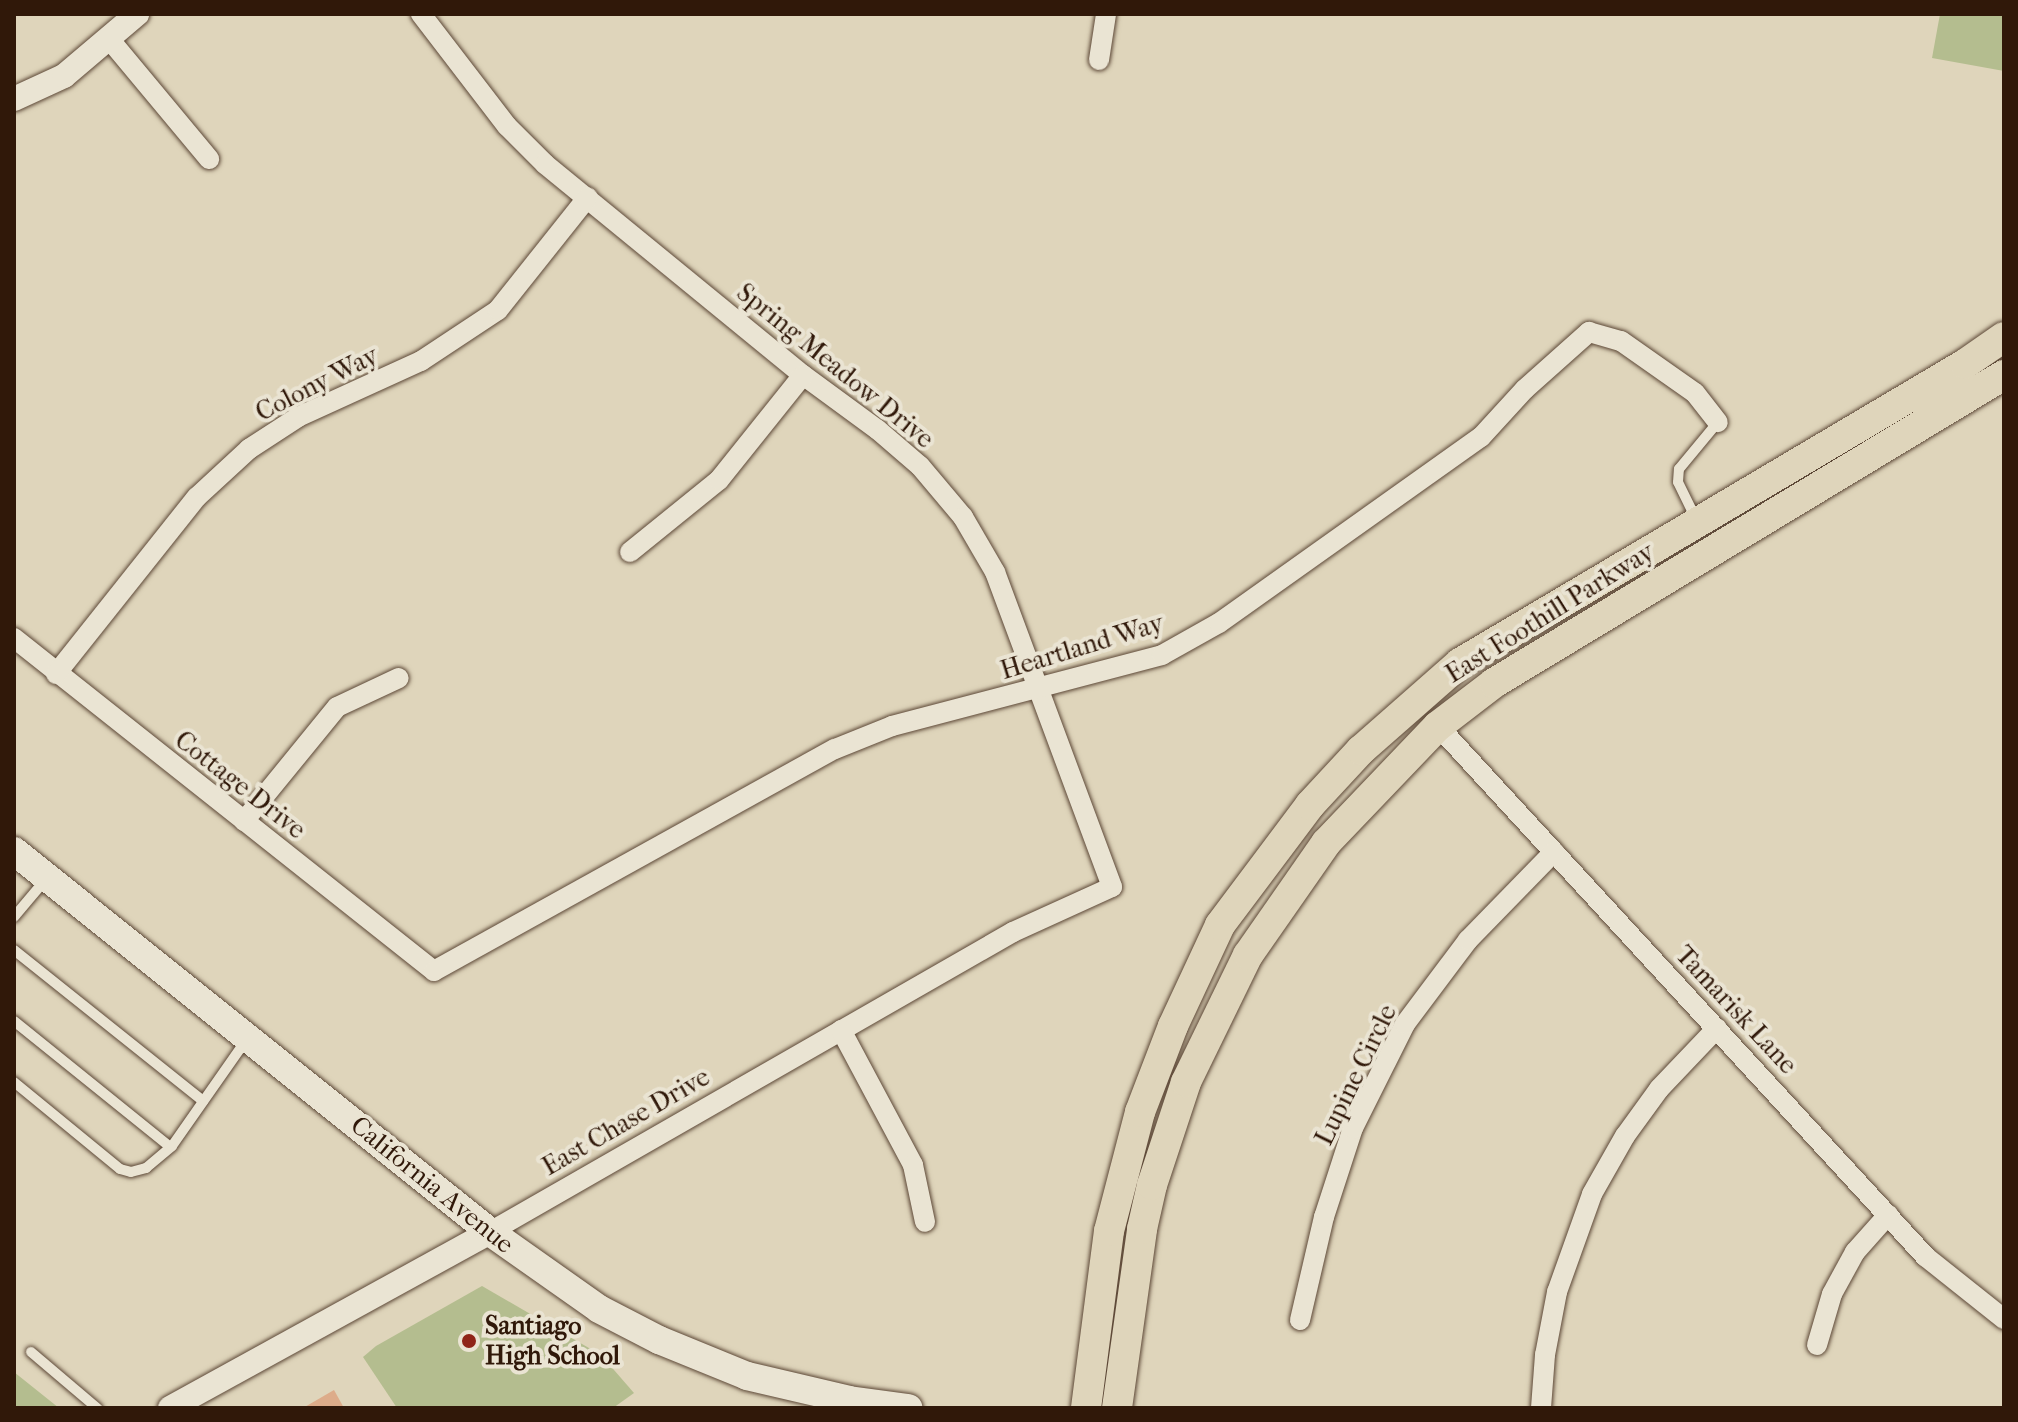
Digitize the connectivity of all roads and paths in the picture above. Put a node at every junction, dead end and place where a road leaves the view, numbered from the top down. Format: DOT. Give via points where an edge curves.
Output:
graph roads {
  1 [pos="137,14"];
  2 [pos="421,14"];
  3 [pos="1106,14"];
  4 [pos="110,40"];
  5 [pos="1099,60"];
  6 [pos="14,99"];
  7 [pos="209,159"];
  8 [pos="588,197"];
  9 [pos="2004,337"];
  10 [pos="2004,353"];
  11 [pos="1965,364"];
  12 [pos="803,375"];
  13 [pos="2004,375"];
  14 [pos="1718,422"];
  15 [pos="1698,523"];
  16 [pos="630,552"];
  17 [pos="1576,595"];
  18 [pos="14,638"];
  19 [pos="56,674"];
  20 [pos="399,678"];
  21 [pos="1039,689"];
  22 [pos="1438,726"];
  23 [pos="244,821"];
  24 [pos="14,851"];
  25 [pos="1554,852"];
  26 [pos="47,878"];
  27 [pos="1112,887"];
  28 [pos="14,917"];
  29 [pos="14,950"];
  30 [pos="434,971"];
  31 [pos="14,1021"];
  32 [pos="1717,1028"];
  33 [pos="841,1030"];
  34 [pos="248,1037"];
  35 [pos="14,1082"];
  36 [pos="203,1101"];
  37 [pos="170,1147"];
  38 [pos="1888,1215"];
  39 [pos="925,1222"];
  40 [pos="490,1232"];
  41 [pos="2004,1319"];
  42 [pos="1300,1320"];
  43 [pos="1817,1345"];
  44 [pos="31,1352"];
  45 [pos="97,1408"];
  46 [pos="170,1408"];
  47 [pos="908,1408"];
  48 [pos="1086,1408"];
  49 [pos="1117,1408"];
  50 [pos="1541,1408"];
  1 -- 4 [label="street"];
  2 -- 8 [label="street, Spring Meadow Drive" via="507,126"];
  3 -- 5 [label="street"];
  4 -- 6 [label="street" via="64,76"];
  4 -- 7 [label="street"];
  8 -- 12 [label="street, Spring Meadow Drive"];
  8 -- 19 [label="street, Colony Way" via="498,310 421,361 298,417 239,459 197,497"];
  9 -- 11 [label="main road, East Foothill Parkway"];
  10 -- 11 [label="main road"];
  11 -- 15 [label="main road, East Foothill Parkway"];
  12 -- 16 [label="street" via="719,480"];
  12 -- 21 [label="street, Spring Meadow Drive" via="920,466 963,517 995,572"];
  13 -- 22 [label="main road, East Foothill Parkway" via="1494,683"];
  14 -- 15 [label="lane" via="1679,469 1678,482"];
  14 -- 21 [label="street, Heartland Way" via="1695,393 1621,341 1589,332 1481,437 1219,623 1162,655"];
  15 -- 17 [label="main road, East Foothill Parkway"];
  17 -- 22 [label="main road" via="1562,617 1443,703 1436,711"];
  17 -- 48 [label="main road, East Foothill Parkway" via="1460,663 1370,741 1310,805 1220,925 1140,1112 1109,1231"];
  18 -- 19 [label="street, Cottage Drive"];
  19 -- 23 [label="street, Cottage Drive"];
  20 -- 23 [label="street" via="337,707"];
  21 -- 27 [label="street, Spring Meadow Drive"];
  21 -- 30 [label="street, Heartland Way" via="892,726 835,749"];
  22 -- 25 [label="street, Tamarisk Lane"];
  22 -- 49 [label="main road, East Foothill Parkway" via="1317,854 1248,955 1213,1023 1186,1082 1152,1185"];
  23 -- 30 [label="street, Cottage Drive"];
  24 -- 26 [label="main road, California Avenue"];
  25 -- 32 [label="street, Tamarisk Lane"];
  25 -- 42 [label="street, Lupine Circle" via="1468,940 1405,1024 1353,1128 1324,1217"];
  26 -- 28 [label="lane"];
  26 -- 34 [label="main road, California Avenue"];
  27 -- 33 [label="street, East Chase Drive" via="1013,932"];
  29 -- 36 [label="lane"];
  31 -- 37 [label="lane"];
  32 -- 38 [label="street, Tamarisk Lane"];
  32 -- 50 [label="street" via="1659,1089 1592,1194 1557,1292"];
  33 -- 39 [label="street" via="913,1165"];
  33 -- 40 [label="street, East Chase Drive"];
  34 -- 36 [label="lane"];
  34 -- 40 [label="main road, California Avenue"];
  35 -- 37 [label="lane" via="120,1169 146,1168"];
  36 -- 37 [label="lane"];
  38 -- 41 [label="street, Tamarisk Lane" via="1926,1257"];
  38 -- 43 [label="street" via="1855,1252 1832,1294"];
  40 -- 46 [label="street, East Chase Drive"];
  40 -- 47 [label="main road, California Avenue" via="599,1309 709,1362 809,1392"];
  44 -- 45 [label="lane"];
}
